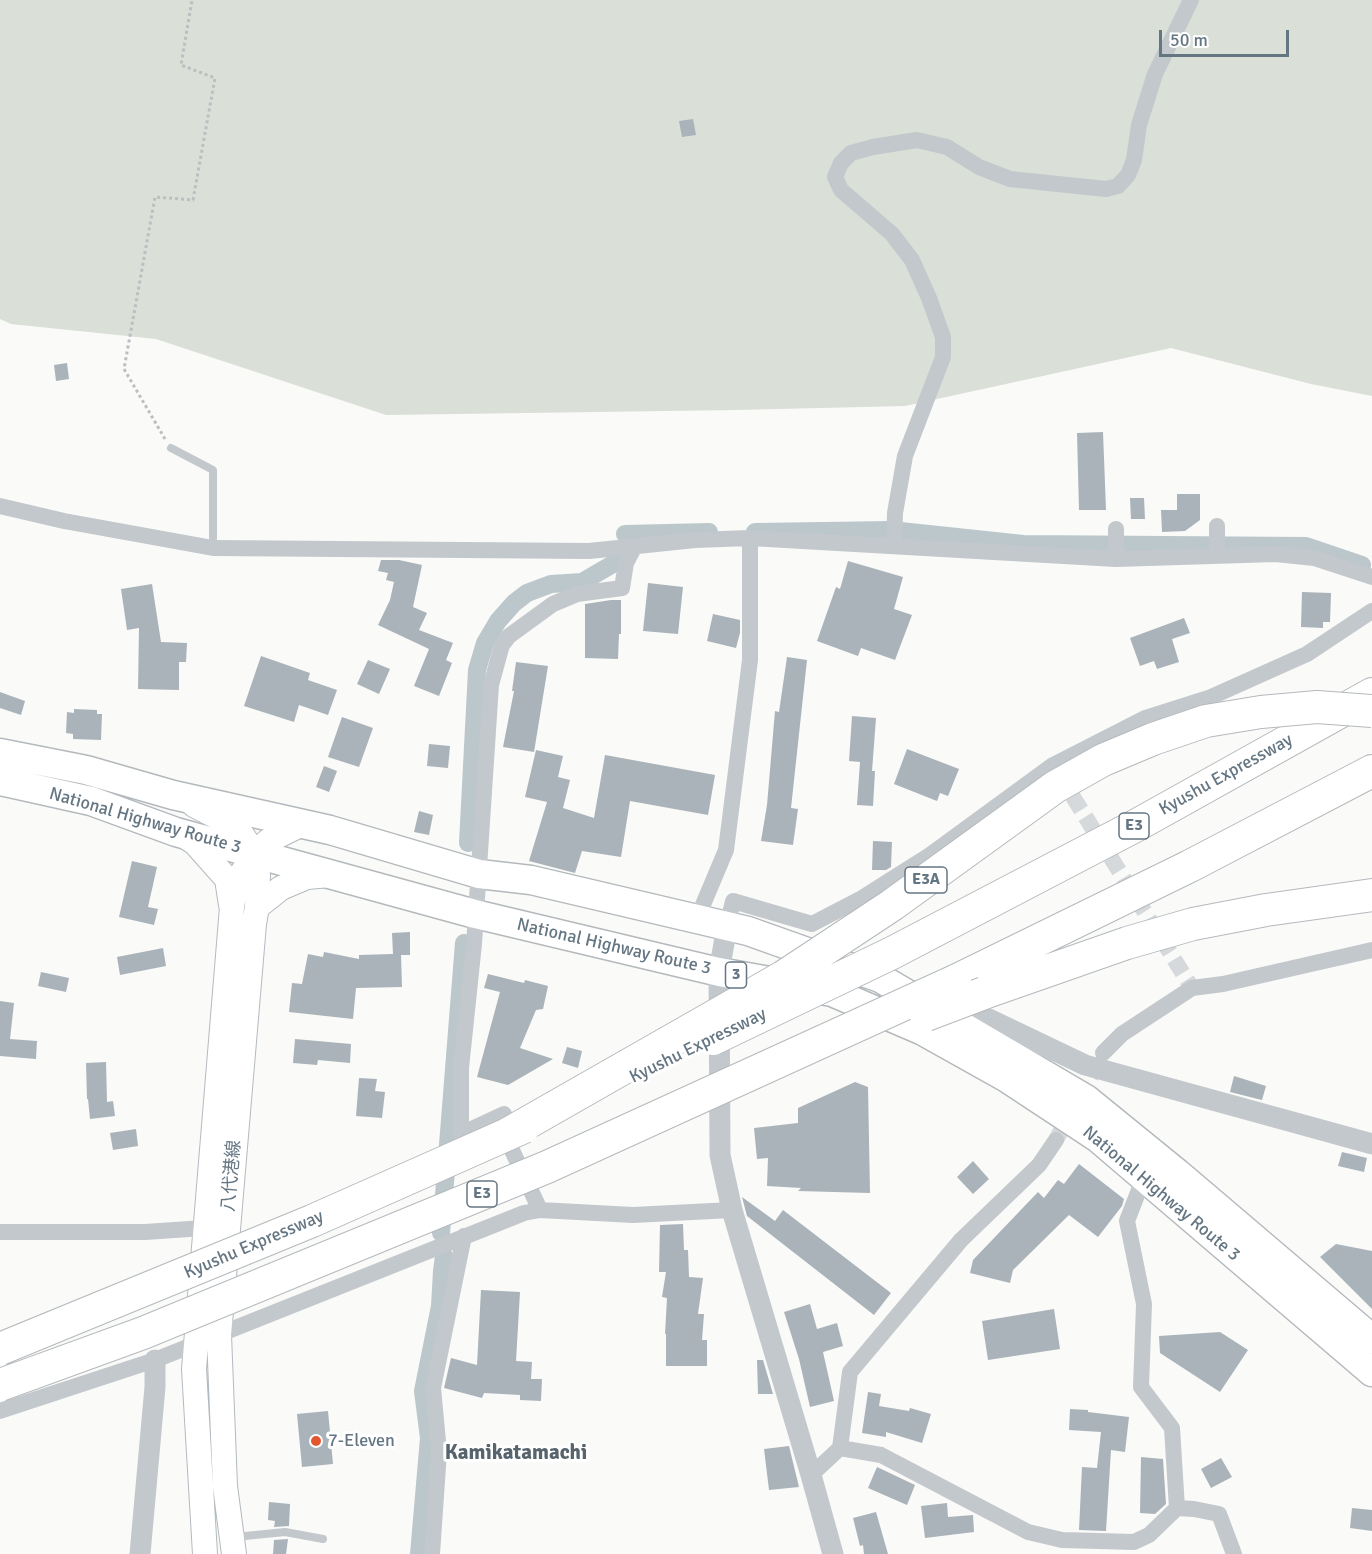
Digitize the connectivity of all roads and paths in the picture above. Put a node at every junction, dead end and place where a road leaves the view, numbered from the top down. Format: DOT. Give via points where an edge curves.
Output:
graph roads {
  1 [pos="192,0"];
  2 [pos="1191,0"];
  3 [pos="171,448"];
  4 [pos="0,506"];
  5 [pos="1217,526"];
  6 [pos="1116,529"];
  7 [pos="750,538"];
  8 [pos="894,545"];
  9 [pos="635,546"];
  10 [pos="213,548"];
  11 [pos="1217,555"];
  12 [pos="1116,559"];
  13 [pos="1372,577"];
  14 [pos="1372,611"];
  15 [pos="1372,694"];
  16 [pos="1372,711"];
  17 [pos="0,753"];
  18 [pos="1372,771"];
  19 [pos="0,781"];
  20 [pos="173,795"];
  21 [pos="304,823"];
  22 [pos="176,831"];
  23 [pos="254,853"];
  24 [pos="479,874"];
  25 [pos="335,875"];
  26 [pos="1372,895"];
  27 [pos="232,907"];
  28 [pos="257,907"];
  29 [pos="475,914"];
  30 [pos="697,919"];
  31 [pos="737,928"];
  32 [pos="1372,950"];
  33 [pos="719,972"];
  34 [pos="1103,1053"];
  35 [pos="506,1135"];
  36 [pos="1056,1140"];
  37 [pos="1372,1144"];
  38 [pos="547,1167"];
  39 [pos="1144,1177"];
  40 [pos="540,1210"];
  41 [pos="732,1210"];
  42 [pos="204,1228"];
  43 [pos="0,1232"];
  44 [pos="464,1236"];
  45 [pos="219,1335"];
  46 [pos="1372,1339"];
  47 [pos="195,1344"];
  48 [pos="0,1349"];
  49 [pos="155,1360"];
  50 [pos="1372,1372"];
  51 [pos="0,1385"];
  52 [pos="0,1412"];
  53 [pos="840,1448"];
  54 [pos="811,1475"];
  55 [pos="1177,1508"];
  56 [pos="322,1539"];
  57 [pos="233,1546"];
  58 [pos="1053,1546"];
  59 [pos="1237,1553"];
  60 [pos="140,1554"];
  61 [pos="205,1554"];
  62 [pos="432,1554"];
  63 [pos="833,1554"];
  1 -- 3 [label="path" via="181,65 215,78 193,200 155,198 124,369"];
  2 -- 8 [label="street" via="1155,74 1139,125 1134,160 1119,186 1106,189 1010,179 979,167 947,147 916,140 851,153 841,163 835,177 841,190 892,234 912,260 943,337 943,357 905,456"];
  3 -- 10 [label="lane" via="213,470"];
  4 -- 10 [label="street"];
  5 -- 11 [label="street"];
  6 -- 12 [label="street"];
  7 -- 8 [label="street"];
  7 -- 9 [label="street"];
  7 -- 30 [label="street" via="750,660 726,850"];
  8 -- 12 [label="street"];
  9 -- 10 [label="street" via="589,550"];
  9 -- 24 [label="street" via="626,563 622,588 577,594 553,604 502,645 490,685"];
  11 -- 12 [label="street"];
  11 -- 13 [label="street" via="1314,558"];
  14 -- 31 [label="street" via="1307,654 1210,697 1145,718 1053,765 930,855 812,924 733,901"];
  15 -- 35 [label="highway, Kyushu Expressway / E3, bridge" via="1137,825 892,952"];
  16 -- 35 [label="highway, E3A, bridge" via="1317,707 1206,721 1103,760 1055,787 892,905 783,977"];
  17 -- 20 [label="highway, National Highway Route 3" via="86,770"];
  18 -- 38 [label="highway, E3, bridge" via="955,981"];
  19 -- 22 [label="highway, National Highway Route 3 / 3" via="91,801"];
  20 -- 21 [label="highway, National Highway Route 3"];
  20 -- 23 [label="main road" via="241,833"];
  21 -- 23 [label="main road, 八代港線" via="268,841"];
  21 -- 24 [label="highway, National Highway Route 3"];
  22 -- 23 [label="highway, National Highway Route 3 / 3"];
  22 -- 27 [label="main road, 八代港線" via="195,843 227,879"];
  23 -- 25 [label="highway, National Highway Route 3 / 3"];
  23 -- 27 [label="main road, 八代港線" via="236,883"];
  23 -- 28 [label="main road, 八代港線"];
  24 -- 29 [label="street"];
  24 -- 30 [label="highway, National Highway Route 3" via="531,880"];
  25 -- 28 [label="main road" via="307,878 282,888"];
  25 -- 29 [label="highway, National Highway Route 3 / 3"];
  26 -- 38 [label="highway, bridge" via="1193,924 1126,943 984,993 629,1140"];
  27 -- 42 [label="main road, 八代港線"];
  28 -- 45 [label="main road, 八代港線"];
  29 -- 33 [label="highway, National Highway Route 3 / 3"];
  29 -- 40 [label="street" via="461,1068 461,1134 504,1114 510,1146"];
  30 -- 31 [label="highway, National Highway Route 3"];
  31 -- 33 [label="street"];
  31 -- 37 [label="street" via="895,975 1084,1065"];
  31 -- 46 [label="highway, National Highway Route 3" via="880,978 1086,1099"];
  32 -- 34 [label="street" via="1192,988 1122,1034"];
  33 -- 39 [label="highway, National Highway Route 3 / 3" via="832,992 923,1030 1007,1078 1098,1138"];
  33 -- 41 [label="street" via="720,1155"];
  35 -- 48 [label="highway, Kyushu Expressway / E3, bridge" via="312,1221"];
  36 -- 53 [label="street" via="1039,1165 961,1240 850,1372"];
  38 -- 51 [label="highway, E3, bridge" via="153,1328"];
  39 -- 50 [label="highway, National Highway Route 3 / 3"];
  39 -- 55 [label="street" via="1127,1221 1144,1304 1141,1387 1172,1428"];
  40 -- 41 [label="street" via="633,1215"];
  40 -- 44 [label="street"];
  41 -- 54 [label="street"];
  42 -- 43 [label="street"];
  42 -- 47 [label="main road, 八代港線"];
  44 -- 45 [label="street"];
  44 -- 62 [label="street" via="433,1388 439,1452"];
  45 -- 47 [label="street"];
  45 -- 57 [label="main road, 八代港線" via="225,1486"];
  47 -- 49 [label="street"];
  47 -- 61 [label="main road, 八代港線"];
  49 -- 52 [label="street"];
  49 -- 60 [label="street"];
  53 -- 54 [label="street"];
  53 -- 58 [label="street" via="881,1455"];
  54 -- 63 [label="street"];
  55 -- 58 [label="street" via="1149,1535 1134,1542 1062,1540"];
  55 -- 59 [label="street" via="1219,1514"];
  56 -- 57 [label="lane" via="285,1532"];
}
